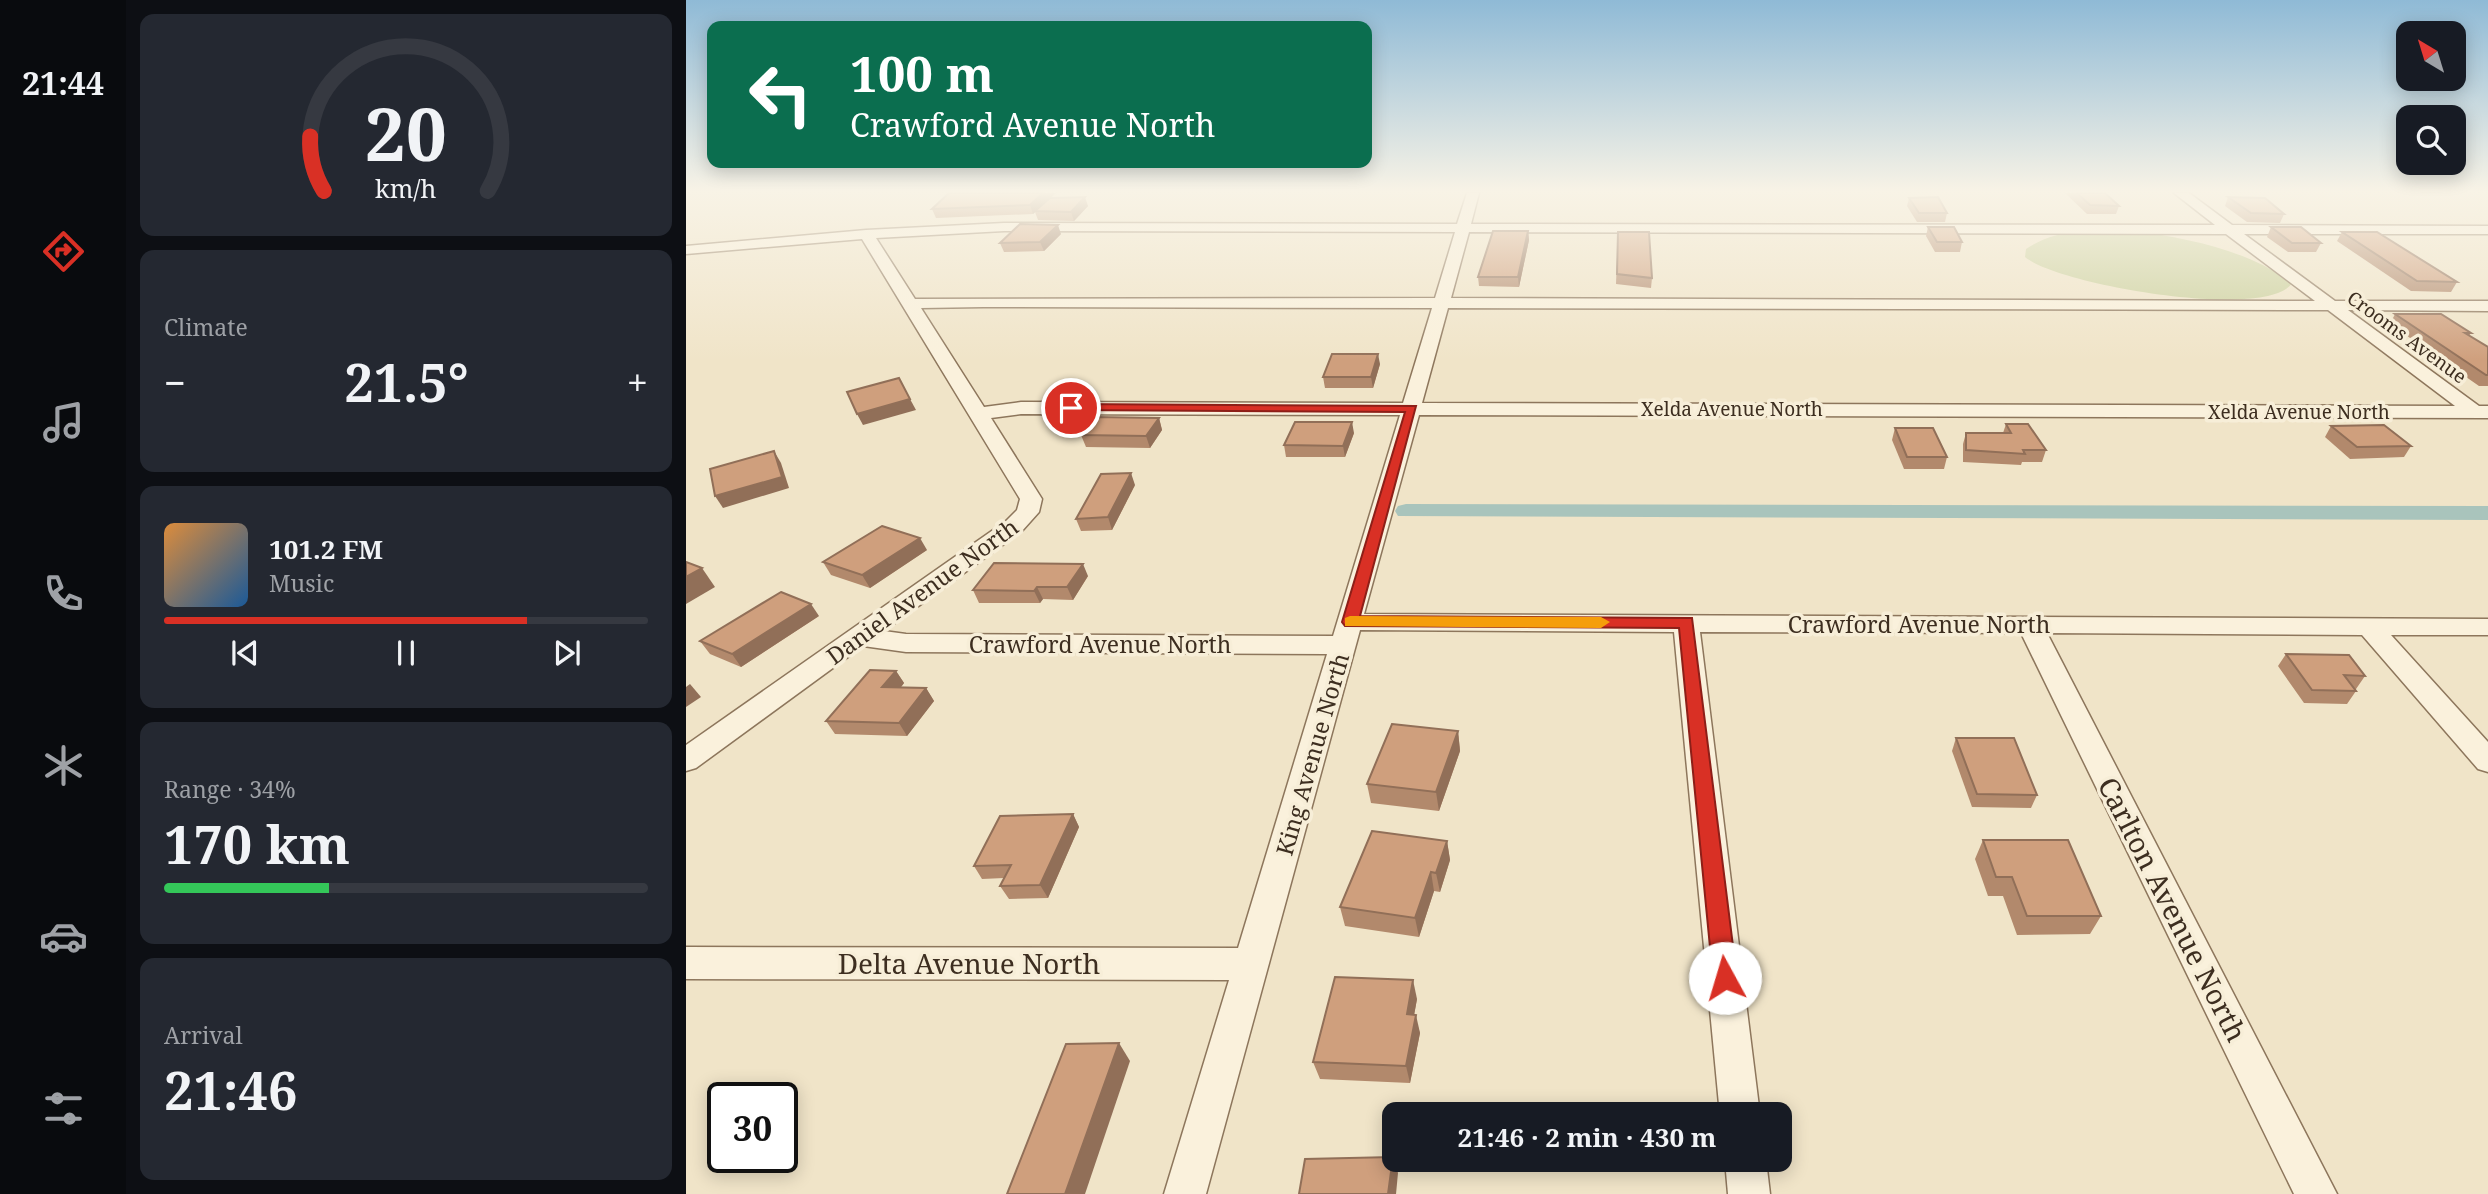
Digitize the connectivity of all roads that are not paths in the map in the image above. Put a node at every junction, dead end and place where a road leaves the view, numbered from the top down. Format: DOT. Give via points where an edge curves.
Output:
graph roads {
  1 [pos="875,249"];
  2 [pos="1457,249"];
  3 [pos="2254,249"];
  4 [pos="910,304"];
  5 [pos="1442,304"];
  6 [pos="2329,306"];
  7 [pos="2488,306"];
  8 [pos="1412,409"];
  9 [pos="2482,412"];
  10 [pos="977,414"];
  11 [pos="1686,622"];
  12 [pos="2029,624"];
  13 [pos="2369,627"];
  14 [pos="2488,627"];
  15 [pos="1347,633"];
  16 [pos="858,637"];
  17 [pos="686,760"];
  18 [pos="2488,761"];
  19 [pos="686,963"];
  20 [pos="1252,964"];
  21 [pos="1739,1102"];
  22 [pos="1746,1172"];
  23 [pos="1185,1194"];
  24 [pos="1748,1194"];
  25 [pos="2316,1194"];
  1 -- 4 [label="street, Daniel Avenue North"];
  2 -- 5 [label="street, King Avenue North"];
  3 -- 6 [label="street, Crooms Avenue"];
  4 -- 5 [label="street"];
  4 -- 10 [label="street, Daniel Avenue North"];
  5 -- 6 [label="street"];
  5 -- 8 [label="street, King Avenue North"];
  6 -- 7 [label="street"];
  6 -- 9 [label="street, Crooms Avenue"];
  8 -- 9 [label="street, Xelda Avenue North"];
  8 -- 10 [label="street, Xelda Avenue North" via="1021,408"];
  8 -- 15 [label="street, King Avenue North"];
  10 -- 16 [label="street, Daniel Avenue North" via="1031,499 1028,512"];
  11 -- 12 [label="street, Crawford Avenue North"];
  11 -- 15 [label="street, Crawford Avenue North"];
  11 -- 21 [label="street"];
  12 -- 13 [label="street, Crawford Avenue North"];
  12 -- 25 [label="street, Carlton Avenue North"];
  13 -- 14 [label="street, Crawford Avenue North"];
  13 -- 18 [label="street"];
  15 -- 16 [label="street, Crawford Avenue North" via="906,643"];
  15 -- 20 [label="street, King Avenue North"];
  16 -- 17 [label="street, Daniel Avenue North"];
  19 -- 20 [label="street, Delta Avenue North"];
  20 -- 23 [label="street, King Avenue North"];
  22 -- 24 [label="street"];
}
